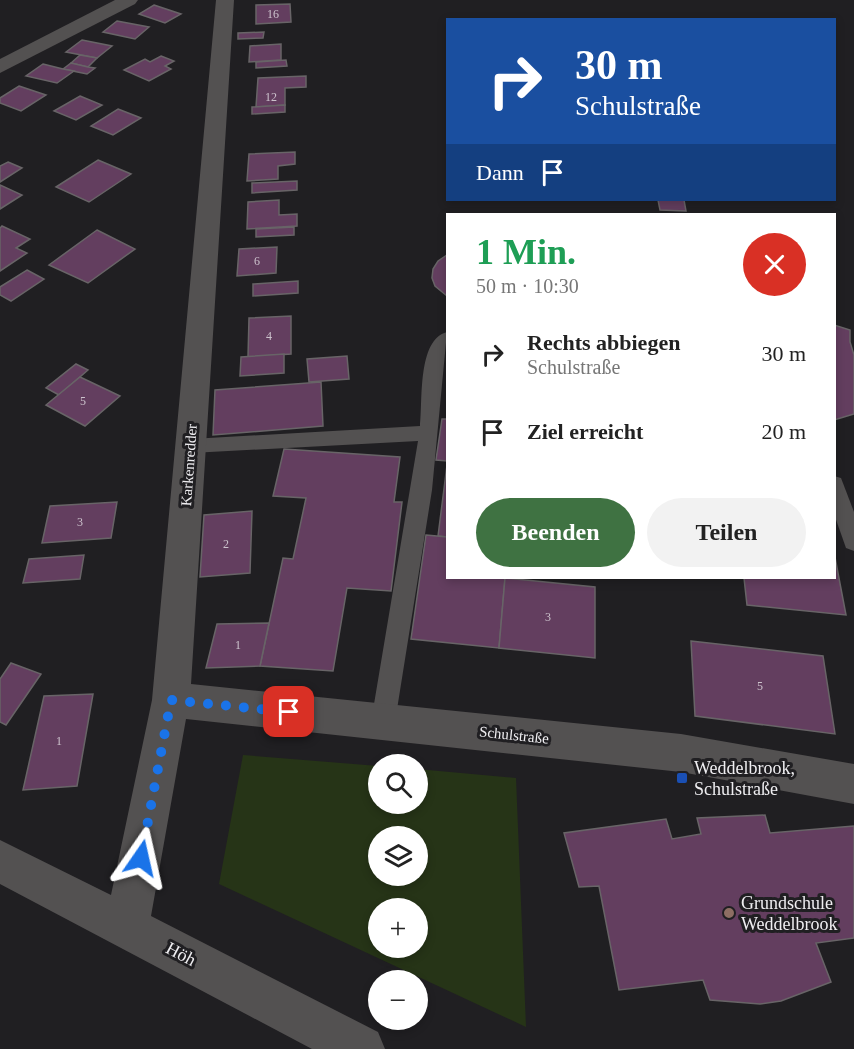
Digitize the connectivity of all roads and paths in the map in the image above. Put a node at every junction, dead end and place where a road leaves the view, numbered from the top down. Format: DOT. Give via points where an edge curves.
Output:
graph roads {
  1 [pos="129,0"];
  2 [pos="225,0"];
  3 [pos="0,67"];
  4 [pos="446,339"];
  5 [pos="429,433"];
  6 [pos="191,446"];
  7 [pos="836,490"];
  8 [pos="854,542"];
  9 [pos="171,700"];
  10 [pos="384,722"];
  11 [pos="854,784"];
  12 [pos="0,861"];
  13 [pos="128,926"];
  14 [pos="361,1049"];
  1 -- 3 [label="street"];
  2 -- 6 [label="street, Karkenredder"];
  4 -- 5 [label="lane" via="438,350"];
  5 -- 6 [label="lane"];
  5 -- 10 [label="lane"];
  6 -- 9 [label="street, Karkenredder"];
  7 -- 8 [label="lane"];
  9 -- 10 [label="street, Schulstraße"];
  9 -- 13 [label="street, Karkenredder"];
  10 -- 11 [label="street, Schulstraße" via="681,753"];
  12 -- 13 [label="street, Höh"];
  13 -- 14 [label="street, Höh"];
}
